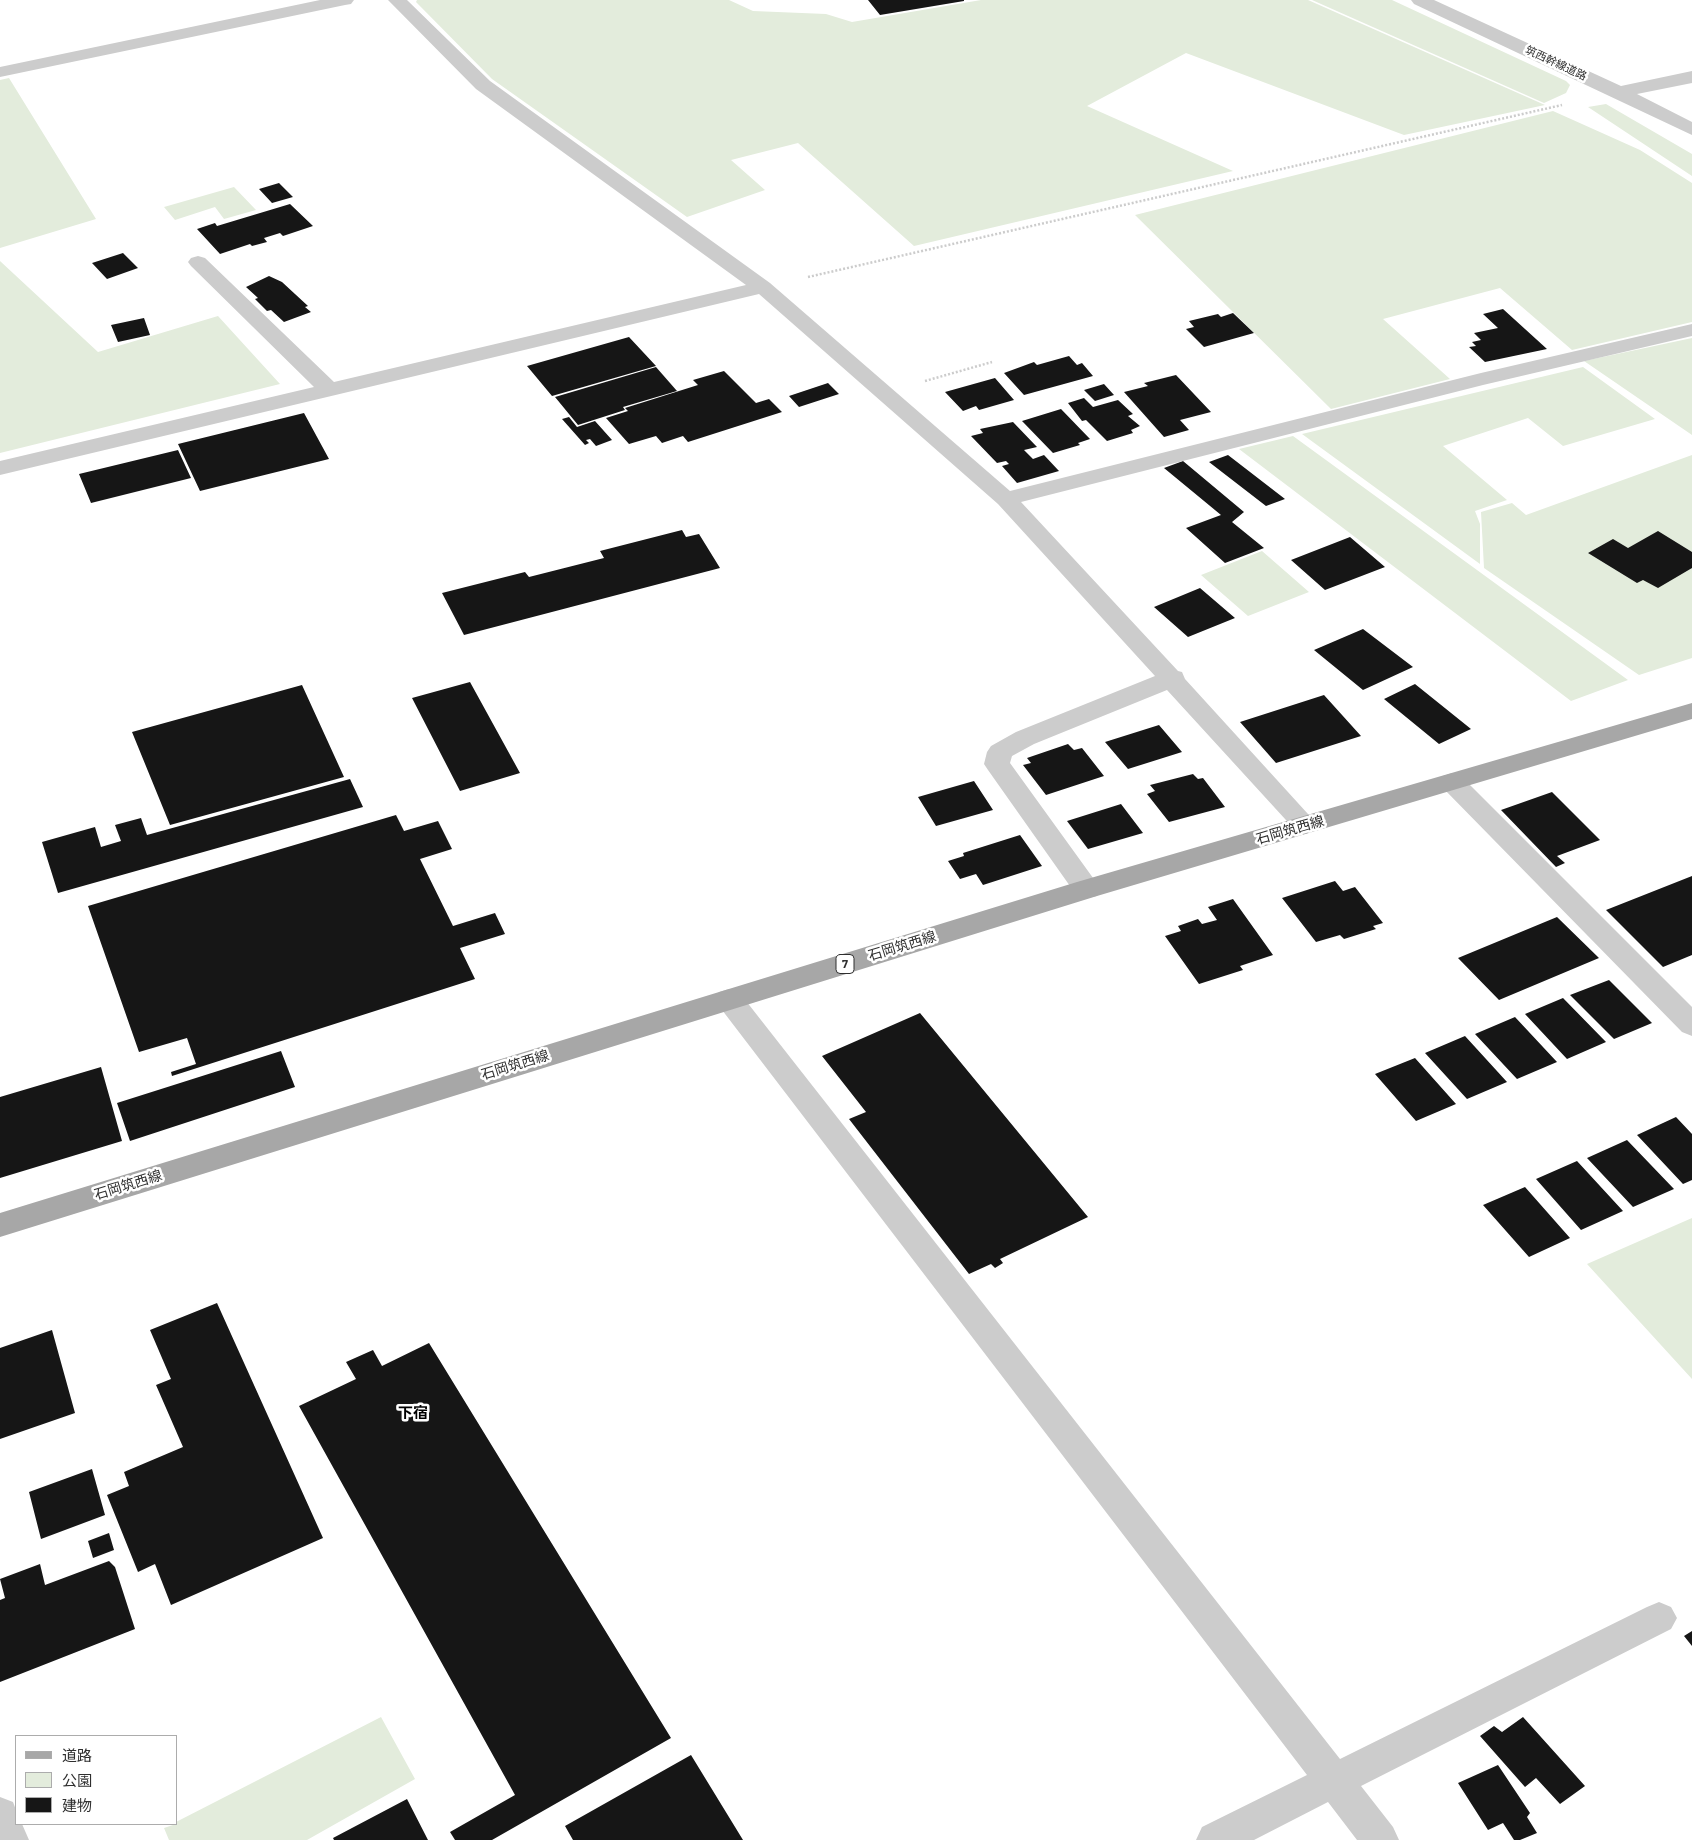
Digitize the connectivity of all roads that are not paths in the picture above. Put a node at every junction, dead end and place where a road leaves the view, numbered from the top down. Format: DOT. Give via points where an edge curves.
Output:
graph roads {
  1 [pos="345,0"];
  2 [pos="397,0"];
  3 [pos="1420,0"];
  4 [pos="306,3"];
  5 [pos="0,72"];
  6 [pos="1692,77"];
  7 [pos="1619,92"];
  8 [pos="1692,129"];
  9 [pos="198,262"];
  10 [pos="763,287"];
  11 [pos="1692,330"];
  12 [pos="330,390"];
  13 [pos="0,468"];
  14 [pos="1006,499"];
  15 [pos="1173,678"];
  16 [pos="1692,711"];
  17 [pos="1452,782"];
  18 [pos="1305,825"];
  19 [pos="1087,889"];
  20 [pos="729,1000"];
  21 [pos="1692,1025"];
  22 [pos="0,1225"];
  23 [pos="1659,1618"];
  24 [pos="1334,1781"];
  25 [pos="0,1815"];
  26 [pos="10,1840"];
  27 [pos="1215,1840"];
  28 [pos="1380,1840"];
  1 -- 4 [label="street"];
  2 -- 10 [label="street" via="483,85"];
  3 -- 7 [label="street, 筑西幹線道路"];
  4 -- 5 [label="street"];
  6 -- 7 [label="street"];
  7 -- 8 [label="street, 筑西幹線道路"];
  9 -- 12 [label="street"];
  10 -- 12 [label="street"];
  10 -- 14 [label="street"];
  11 -- 14 [label="street" via="1481,379"];
  12 -- 13 [label="street"];
  14 -- 15 [label="street"];
  15 -- 18 [label="street"];
  15 -- 19 [label="street" via="1024,738 1000,752 997,764"];
  16 -- 17 [label="main road, 石岡筑西線 / 7"];
  17 -- 18 [label="main road, 石岡筑西線 / 7"];
  17 -- 21 [label="street"];
  18 -- 19 [label="main road, 石岡筑西線 / 7"];
  19 -- 20 [label="main road, 石岡筑西線 / 7"];
  20 -- 22 [label="main road, 石岡筑西線 / 7"];
  20 -- 24 [label="street"];
  23 -- 24 [label="street"];
  24 -- 27 [label="street"];
  24 -- 28 [label="street"];
  25 -- 26 [label="street"];
}
